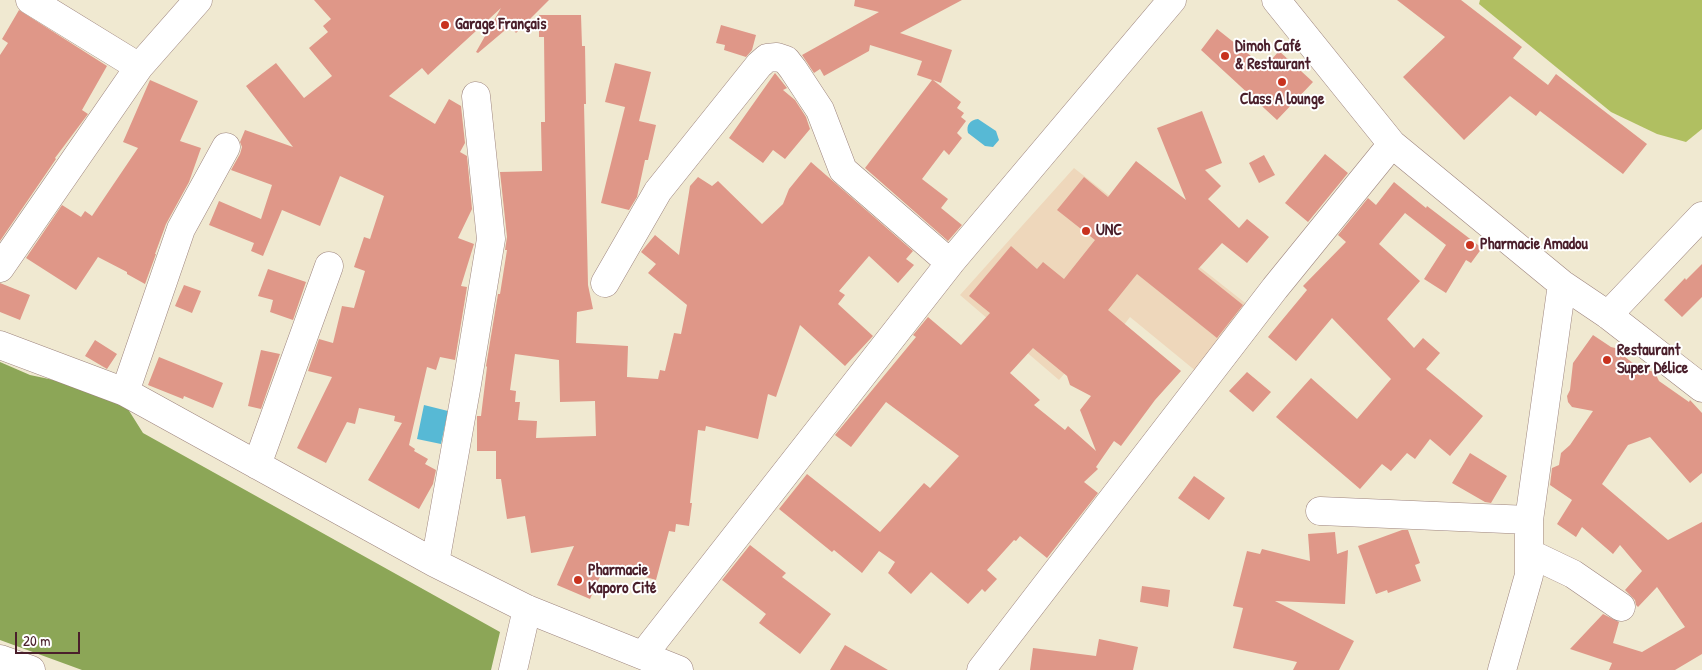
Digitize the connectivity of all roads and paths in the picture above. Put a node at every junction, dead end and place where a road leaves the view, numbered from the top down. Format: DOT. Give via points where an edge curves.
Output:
graph roads {
  1 [pos="30,0"];
  2 [pos="198,0"];
  3 [pos="1172,0"];
  4 [pos="1276,0"];
  5 [pos="139,67"];
  6 [pos="476,96"];
  7 [pos="1392,144"];
  8 [pos="226,147"];
  9 [pos="1702,216"];
  10 [pos="950,263"];
  11 [pos="330,266"];
  12 [pos="0,268"];
  13 [pos="605,283"];
  14 [pos="1562,284"];
  15 [pos="1608,316"];
  16 [pos="0,345"];
  17 [pos="1702,388"];
  18 [pos="125,392"];
  19 [pos="257,465"];
  20 [pos="1320,511"];
  21 [pos="1529,520"];
  22 [pos="1529,553"];
  23 [pos="435,563"];
  24 [pos="1621,607"];
  25 [pos="527,609"];
  26 [pos="643,655"];
  27 [pos="0,659"];
  28 [pos="31,670"];
  29 [pos="513,670"];
  30 [pos="679,670"];
  31 [pos="982,670"];
  32 [pos="1502,670"];
  1 -- 5 [label="street"];
  2 -- 5 [label="street"];
  3 -- 10 [label="street"];
  4 -- 7 [label="street"];
  5 -- 12 [label="street"];
  6 -- 23 [label="street" via="491,239"];
  7 -- 14 [label="street"];
  7 -- 31 [label="street" via="1275,288"];
  8 -- 18 [label="street" via="181,229"];
  9 -- 15 [label="street"];
  10 -- 13 [label="street" via="843,170 820,110 786,60 777,57 768,58 759,65 658,192"];
  10 -- 26 [label="street"];
  11 -- 19 [label="street"];
  14 -- 15 [label="street"];
  14 -- 21 [label="street"];
  15 -- 17 [label="street"];
  16 -- 18 [label="street"];
  18 -- 19 [label="street"];
  19 -- 23 [label="street"];
  20 -- 21 [label="street"];
  21 -- 22 [label="street"];
  22 -- 24 [label="street" via="1573,574"];
  22 -- 32 [label="street" via="1529,575"];
  23 -- 25 [label="street"];
  25 -- 26 [label="street"];
  25 -- 29 [label="street"];
  26 -- 30 [label="street"];
  27 -- 28 [label="street"];
}
